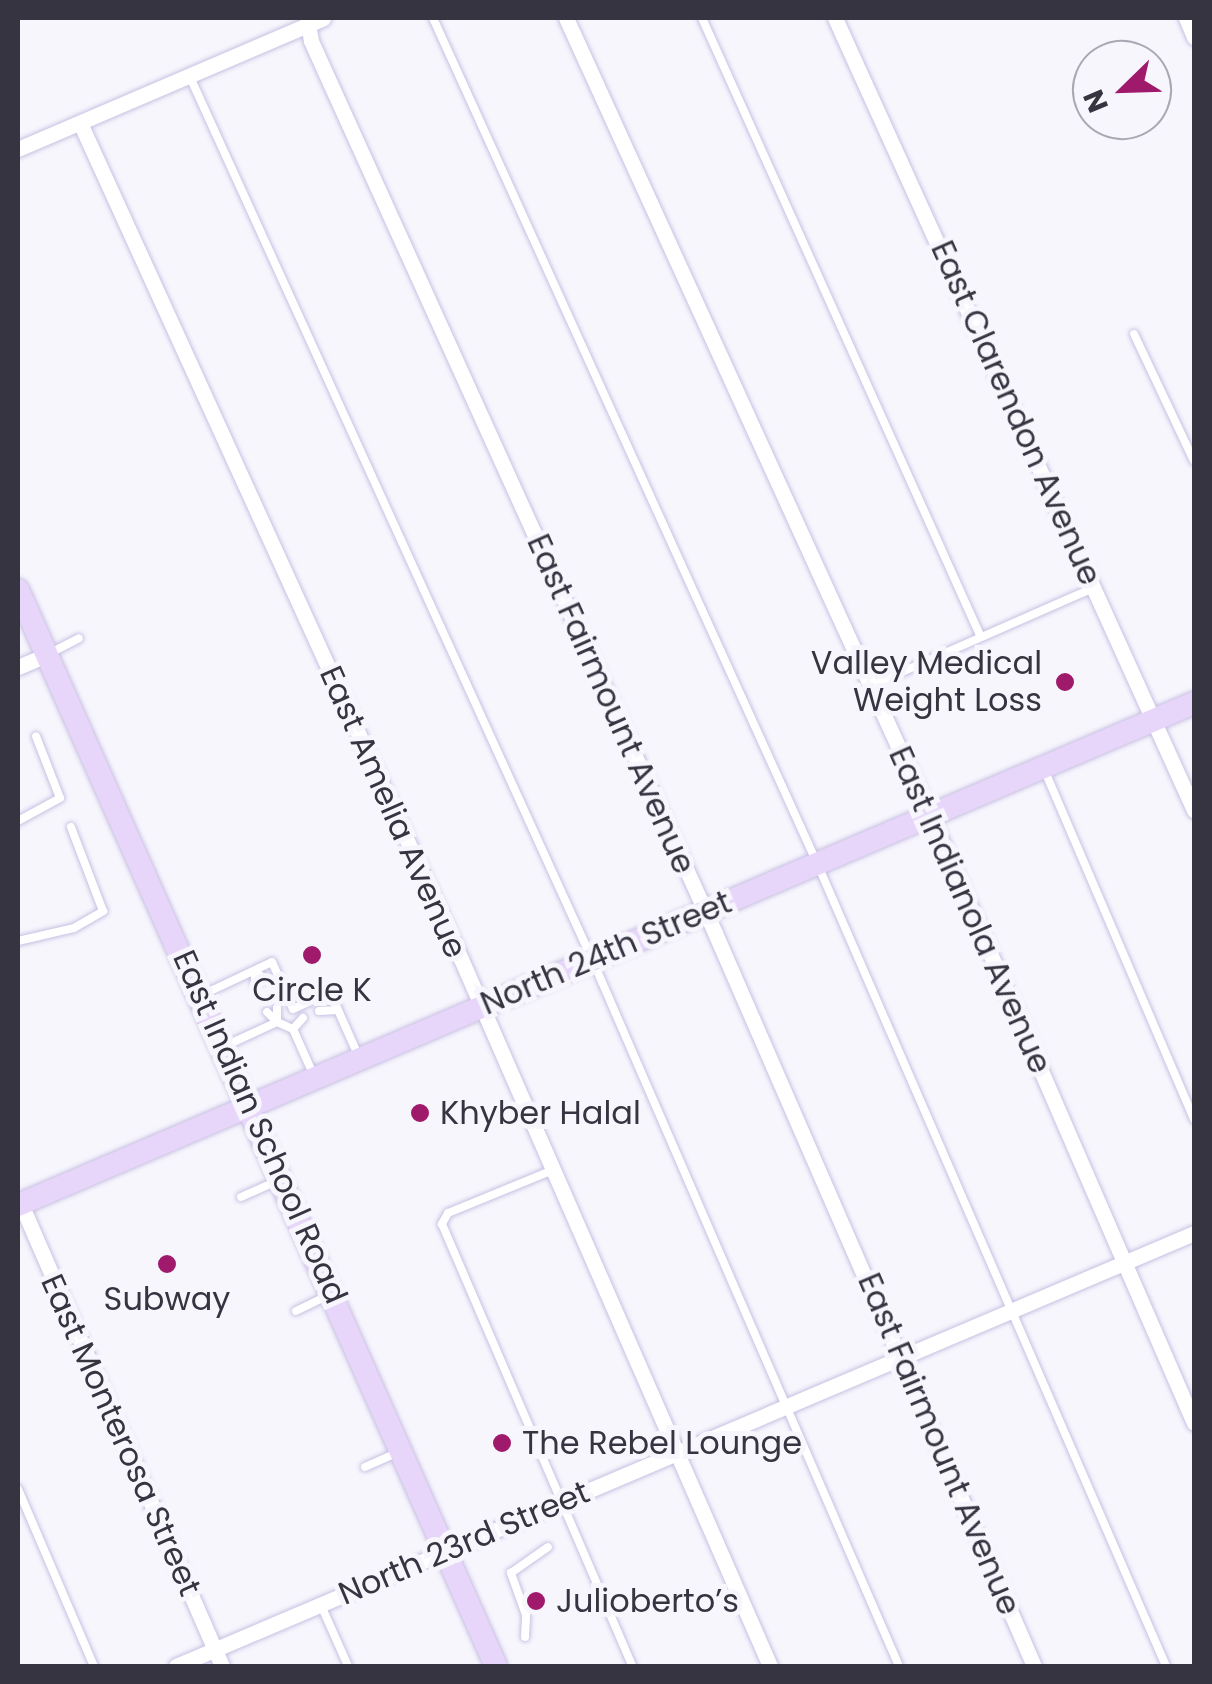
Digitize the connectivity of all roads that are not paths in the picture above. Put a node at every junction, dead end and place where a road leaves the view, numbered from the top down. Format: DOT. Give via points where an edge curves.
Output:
graph roads {
  1 [pos="433,18"];
  2 [pos="566,18"];
  3 [pos="702,18"];
  4 [pos="836,18"];
  5 [pos="1186,18"];
  6 [pos="314,20"];
  7 [pos="1194,37"];
  8 [pos="190,78"];
  9 [pos="81,126"];
  10 [pos="18,149"];
  11 [pos="1134,334"];
  12 [pos="1194,461"];
  13 [pos="1095,587"];
  14 [pos="18,590"];
  15 [pos="980,635"];
  16 [pos="80,638"];
  17 [pos="48,654"];
  18 [pos="18,667"];
  19 [pos="870,686"];
  20 [pos="1194,702"];
  21 [pos="1154,720"];
  22 [pos="36,736"];
  23 [pos="1043,767"];
  24 [pos="1194,810"];
  25 [pos="929,816"];
  26 [pos="18,821"];
  27 [pos="71,827"];
  28 [pos="817,864"];
  29 [pos="705,911"];
  30 [pos="18,941"];
  31 [pos="592,959"];
  32 [pos="255,971"];
  33 [pos="266,980"];
  34 [pos="255,985"];
  35 [pos="202,995"];
  36 [pos="480,1006"];
  37 [pos="277,1008"];
  38 [pos="338,1010"];
  39 [pos="267,1012"];
  40 [pos="323,1015"];
  41 [pos="277,1022"];
  42 [pos="225,1046"];
  43 [pos="359,1058"];
  44 [pos="314,1077"];
  45 [pos="251,1104"];
  46 [pos="1194,1119"];
  47 [pos="553,1170"];
  48 [pos="284,1178"];
  49 [pos="240,1197"];
  50 [pos="19,1204"];
  51 [pos="1194,1233"];
  52 [pos="1125,1263"];
  53 [pos="334,1293"];
  54 [pos="296,1310"];
  55 [pos="1011,1311"];
  56 [pos="902,1358"];
  57 [pos="785,1407"];
  58 [pos="1194,1424"];
  59 [pos="402,1451"];
  60 [pos="676,1453"];
  61 [pos="365,1467"];
  62 [pos="18,1488"];
  63 [pos="560,1502"];
  64 [pos="548,1547"];
  65 [pos="445,1549"];
  66 [pos="320,1603"];
  67 [pos="525,1637"];
  68 [pos="214,1650"];
  69 [pos="94,1666"];
  70 [pos="176,1666"];
  71 [pos="222,1666"];
  72 [pos="348,1666"];
  73 [pos="496,1666"];
  74 [pos="632,1666"];
  75 [pos="770,1666"];
  76 [pos="899,1666"];
  77 [pos="1034,1666"];
  78 [pos="1166,1666"];
  1 -- 28 [label="lane"];
  2 -- 19 [label="street, East Indianola Avenue"];
  3 -- 15 [label="lane"];
  4 -- 13 [label="street, East Clarendon Avenue"];
  5 -- 7 [label="street"];
  6 -- 8 [label="street"];
  6 -- 29 [label="street, East Fairmount Avenue" via="311,42"];
  8 -- 9 [label="street"];
  8 -- 31 [label="lane"];
  9 -- 10 [label="street"];
  9 -- 36 [label="street, East Amelia Avenue"];
  11 -- 12 [label="lane"];
  13 -- 15 [label="lane"];
  13 -- 21 [label="street, East Clarendon Avenue"];
  14 -- 17 [label="main road, East Indian School Road"];
  15 -- 19 [label="lane"];
  16 -- 17 [label="lane"];
  17 -- 18 [label="street"];
  17 -- 35 [label="main road, East Indian School Road"];
  19 -- 25 [label="street, East Indianola Avenue"];
  20 -- 21 [label="main road, North 24th Street"];
  21 -- 23 [label="main road, North 24th Street"];
  21 -- 24 [label="street, East Clarendon Avenue"];
  22 -- 26 [label="lane" via="60,798"];
  23 -- 25 [label="main road, North 24th Street"];
  23 -- 46 [label="lane"];
  25 -- 28 [label="main road, North 24th Street"];
  25 -- 52 [label="street, East Indianola Avenue"];
  27 -- 30 [label="lane" via="103,911 74,928"];
  28 -- 29 [label="main road, North 24th Street"];
  28 -- 55 [label="lane"];
  29 -- 31 [label="main road, North 24th Street"];
  29 -- 56 [label="street, East Fairmount Avenue"];
  31 -- 36 [label="main road, North 24th Street"];
  31 -- 57 [label="lane"];
  32 -- 33 [label="lane"];
  32 -- 34 [label="lane"];
  32 -- 35 [label="lane"];
  32 -- 38 [label="lane" via="272,962 293,1009 330,992"];
  35 -- 42 [label="main road, East Indian School Road"];
  36 -- 43 [label="main road, North 24th Street"];
  36 -- 47 [label="street, East Amelia Avenue"];
  37 -- 41 [label="lane"];
  38 -- 40 [label="lane"];
  38 -- 43 [label="lane"];
  39 -- 41 [label="lane"];
  41 -- 42 [label="lane"];
  41 -- 44 [label="lane" via="300,1026"];
  42 -- 45 [label="main road, East Indian School Road"];
  43 -- 44 [label="main road, North 24th Street"];
  44 -- 45 [label="main road, North 24th Street"];
  45 -- 48 [label="main road, East Indian School Road"];
  45 -- 50 [label="main road, North 24th Street"];
  47 -- 60 [label="street, East Amelia Avenue"];
  47 -- 63 [label="lane" via="448,1212 442,1224"];
  48 -- 49 [label="lane"];
  48 -- 53 [label="main road, East Indian School Road"];
  50 -- 68 [label="street, East Monterosa Street"];
  51 -- 52 [label="street, North 23rd Street"];
  52 -- 55 [label="street, North 23rd Street"];
  52 -- 58 [label="street, East Indianola Avenue"];
  53 -- 54 [label="lane"];
  53 -- 59 [label="main road, East Indian School Road"];
  55 -- 56 [label="street, North 23rd Street"];
  55 -- 78 [label="lane"];
  56 -- 57 [label="street, North 23rd Street"];
  56 -- 77 [label="street, East Fairmount Avenue"];
  57 -- 60 [label="street, North 23rd Street"];
  57 -- 76 [label="lane"];
  59 -- 61 [label="lane"];
  59 -- 65 [label="main road, East Indian School Road"];
  60 -- 63 [label="street, North 23rd Street"];
  60 -- 75 [label="street, East Amelia Avenue"];
  62 -- 69 [label="lane"];
  63 -- 65 [label="street, North 23rd Street"];
  63 -- 74 [label="lane"];
  64 -- 67 [label="lane" via="510,1573 526,1615"];
  65 -- 66 [label="street, North 23rd Street"];
  65 -- 73 [label="main road, East Indian School Road"];
  66 -- 68 [label="street, North 23rd Street"];
  66 -- 72 [label="lane"];
  68 -- 70 [label="street, North 23rd Street"];
  68 -- 71 [label="street, East Monterosa Street"];
}
